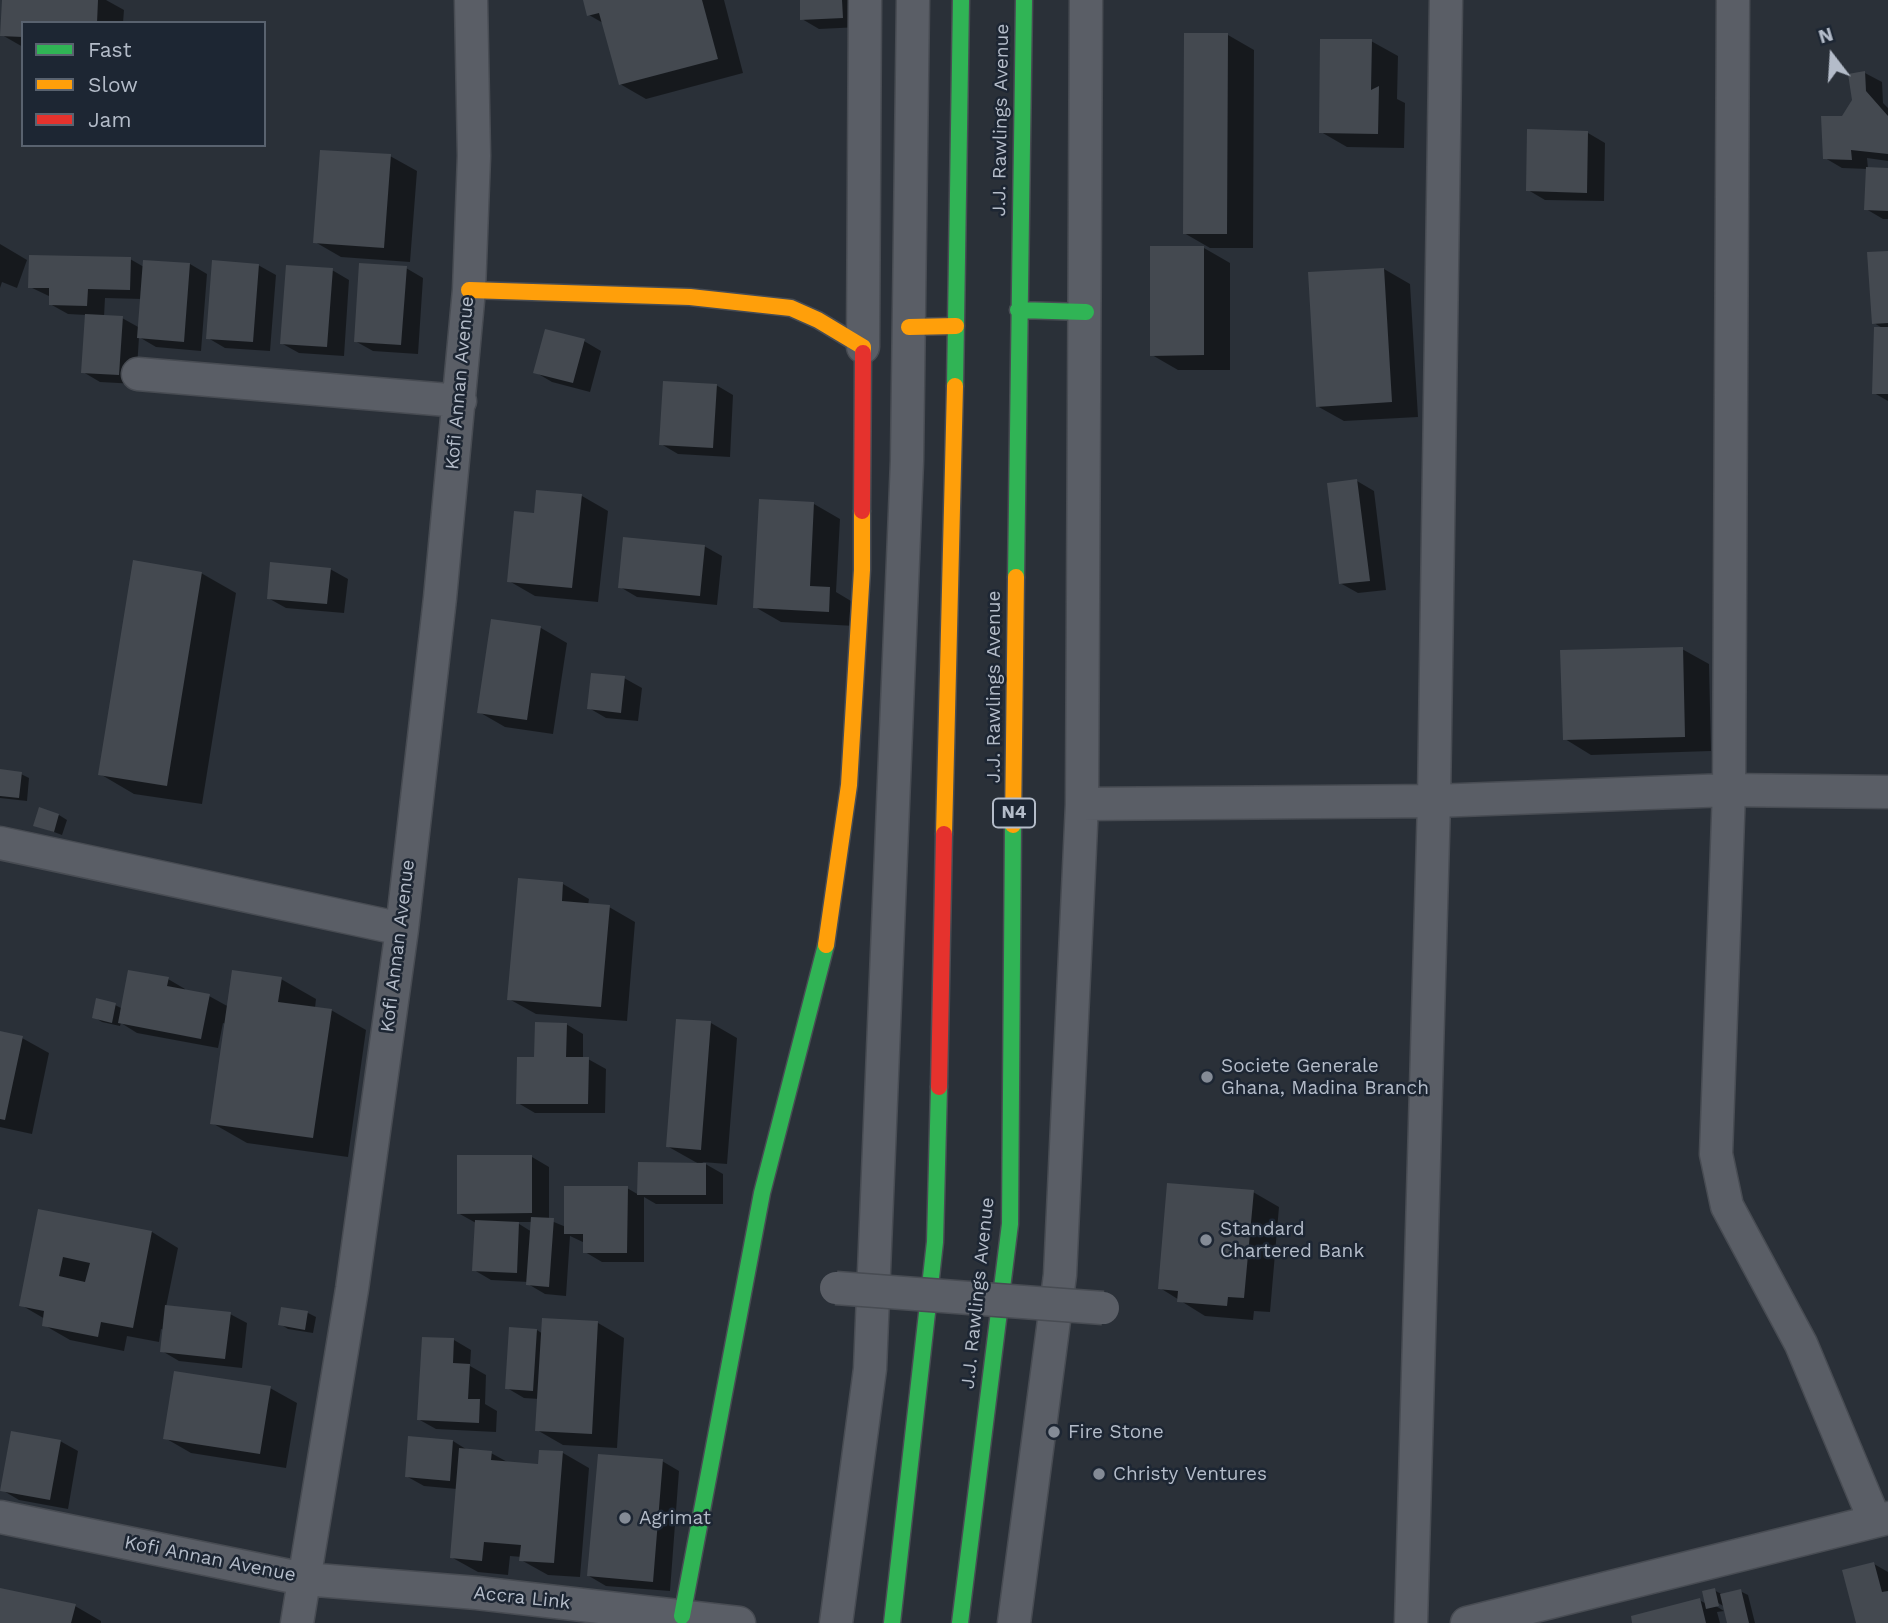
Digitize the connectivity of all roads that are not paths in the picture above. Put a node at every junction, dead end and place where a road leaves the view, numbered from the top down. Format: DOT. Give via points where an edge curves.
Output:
graph roads {
  1 [pos="471,0"];
  2 [pos="865,0"];
  3 [pos="914,0"];
  4 [pos="961,0"];
  5 [pos="1024,0"];
  6 [pos="1086,0"];
  7 [pos="1446,0"];
  8 [pos="1732,0"];
  9 [pos="469,290"];
  10 [pos="1018,310"];
  11 [pos="1086,312"];
  12 [pos="956,326"];
  13 [pos="909,327"];
  14 [pos="863,347"];
  15 [pos="138,374"];
  16 [pos="460,401"];
  17 [pos="1729,790"];
  18 [pos="1888,792"];
  19 [pos="1434,801"];
  20 [pos="1082,804"];
  21 [pos="0,843"];
  22 [pos="401,929"];
  23 [pos="836,1288"];
  24 [pos="1103,1308"];
  25 [pos="0,1517"];
  26 [pos="1882,1519"];
  27 [pos="304,1580"];
  28 [pos="682,1616"];
  29 [pos="297,1623"];
  30 [pos="739,1623"];
  31 [pos="836,1623"];
  32 [pos="892,1623"];
  33 [pos="960,1623"];
  34 [pos="1014,1623"];
  35 [pos="1412,1623"];
  36 [pos="1467,1623"];
  1 -- 9 [label="street, Kofi Annan Avenue" via="474,156"];
  2 -- 14 [label="street"];
  3 -- 13 [label="street"];
  4 -- 12 [label="main road"];
  5 -- 10 [label="main road, J.J. Rawlings Avenue / N4"];
  6 -- 11 [label="street"];
  7 -- 19 [label="street"];
  8 -- 17 [label="street"];
  9 -- 14 [label="main road" via="690,297 791,308"];
  9 -- 16 [label="street, Kofi Annan Avenue"];
  10 -- 11 [label="main road"];
  10 -- 33 [label="main road, J.J. Rawlings Avenue / N4" via="1010,1224"];
  11 -- 20 [label="street"];
  12 -- 13 [label="main road"];
  12 -- 32 [label="main road" via="935,1241"];
  13 -- 31 [label="street" via="870,1369"];
  14 -- 28 [label="main road" via="862,570 849,785 836,884 824,961 762,1193"];
  15 -- 16 [label="street"];
  16 -- 22 [label="street, Kofi Annan Avenue"];
  17 -- 18 [label="street"];
  17 -- 19 [label="street"];
  17 -- 26 [label="street" via="1716,1154 1727,1206 1801,1344"];
  19 -- 20 [label="street"];
  19 -- 35 [label="street"];
  20 -- 34 [label="street" via="1060,1275"];
  21 -- 22 [label="street"];
  22 -- 27 [label="street, Kofi Annan Avenue" via="352,1289"];
  23 -- 24 [label="street, bridge"];
  25 -- 27 [label="street, Kofi Annan Avenue"];
  26 -- 36 [label="street"];
  27 -- 28 [label="street, Accra Link"];
  27 -- 29 [label="street"];
  28 -- 30 [label="street, Accra Link"];
}
